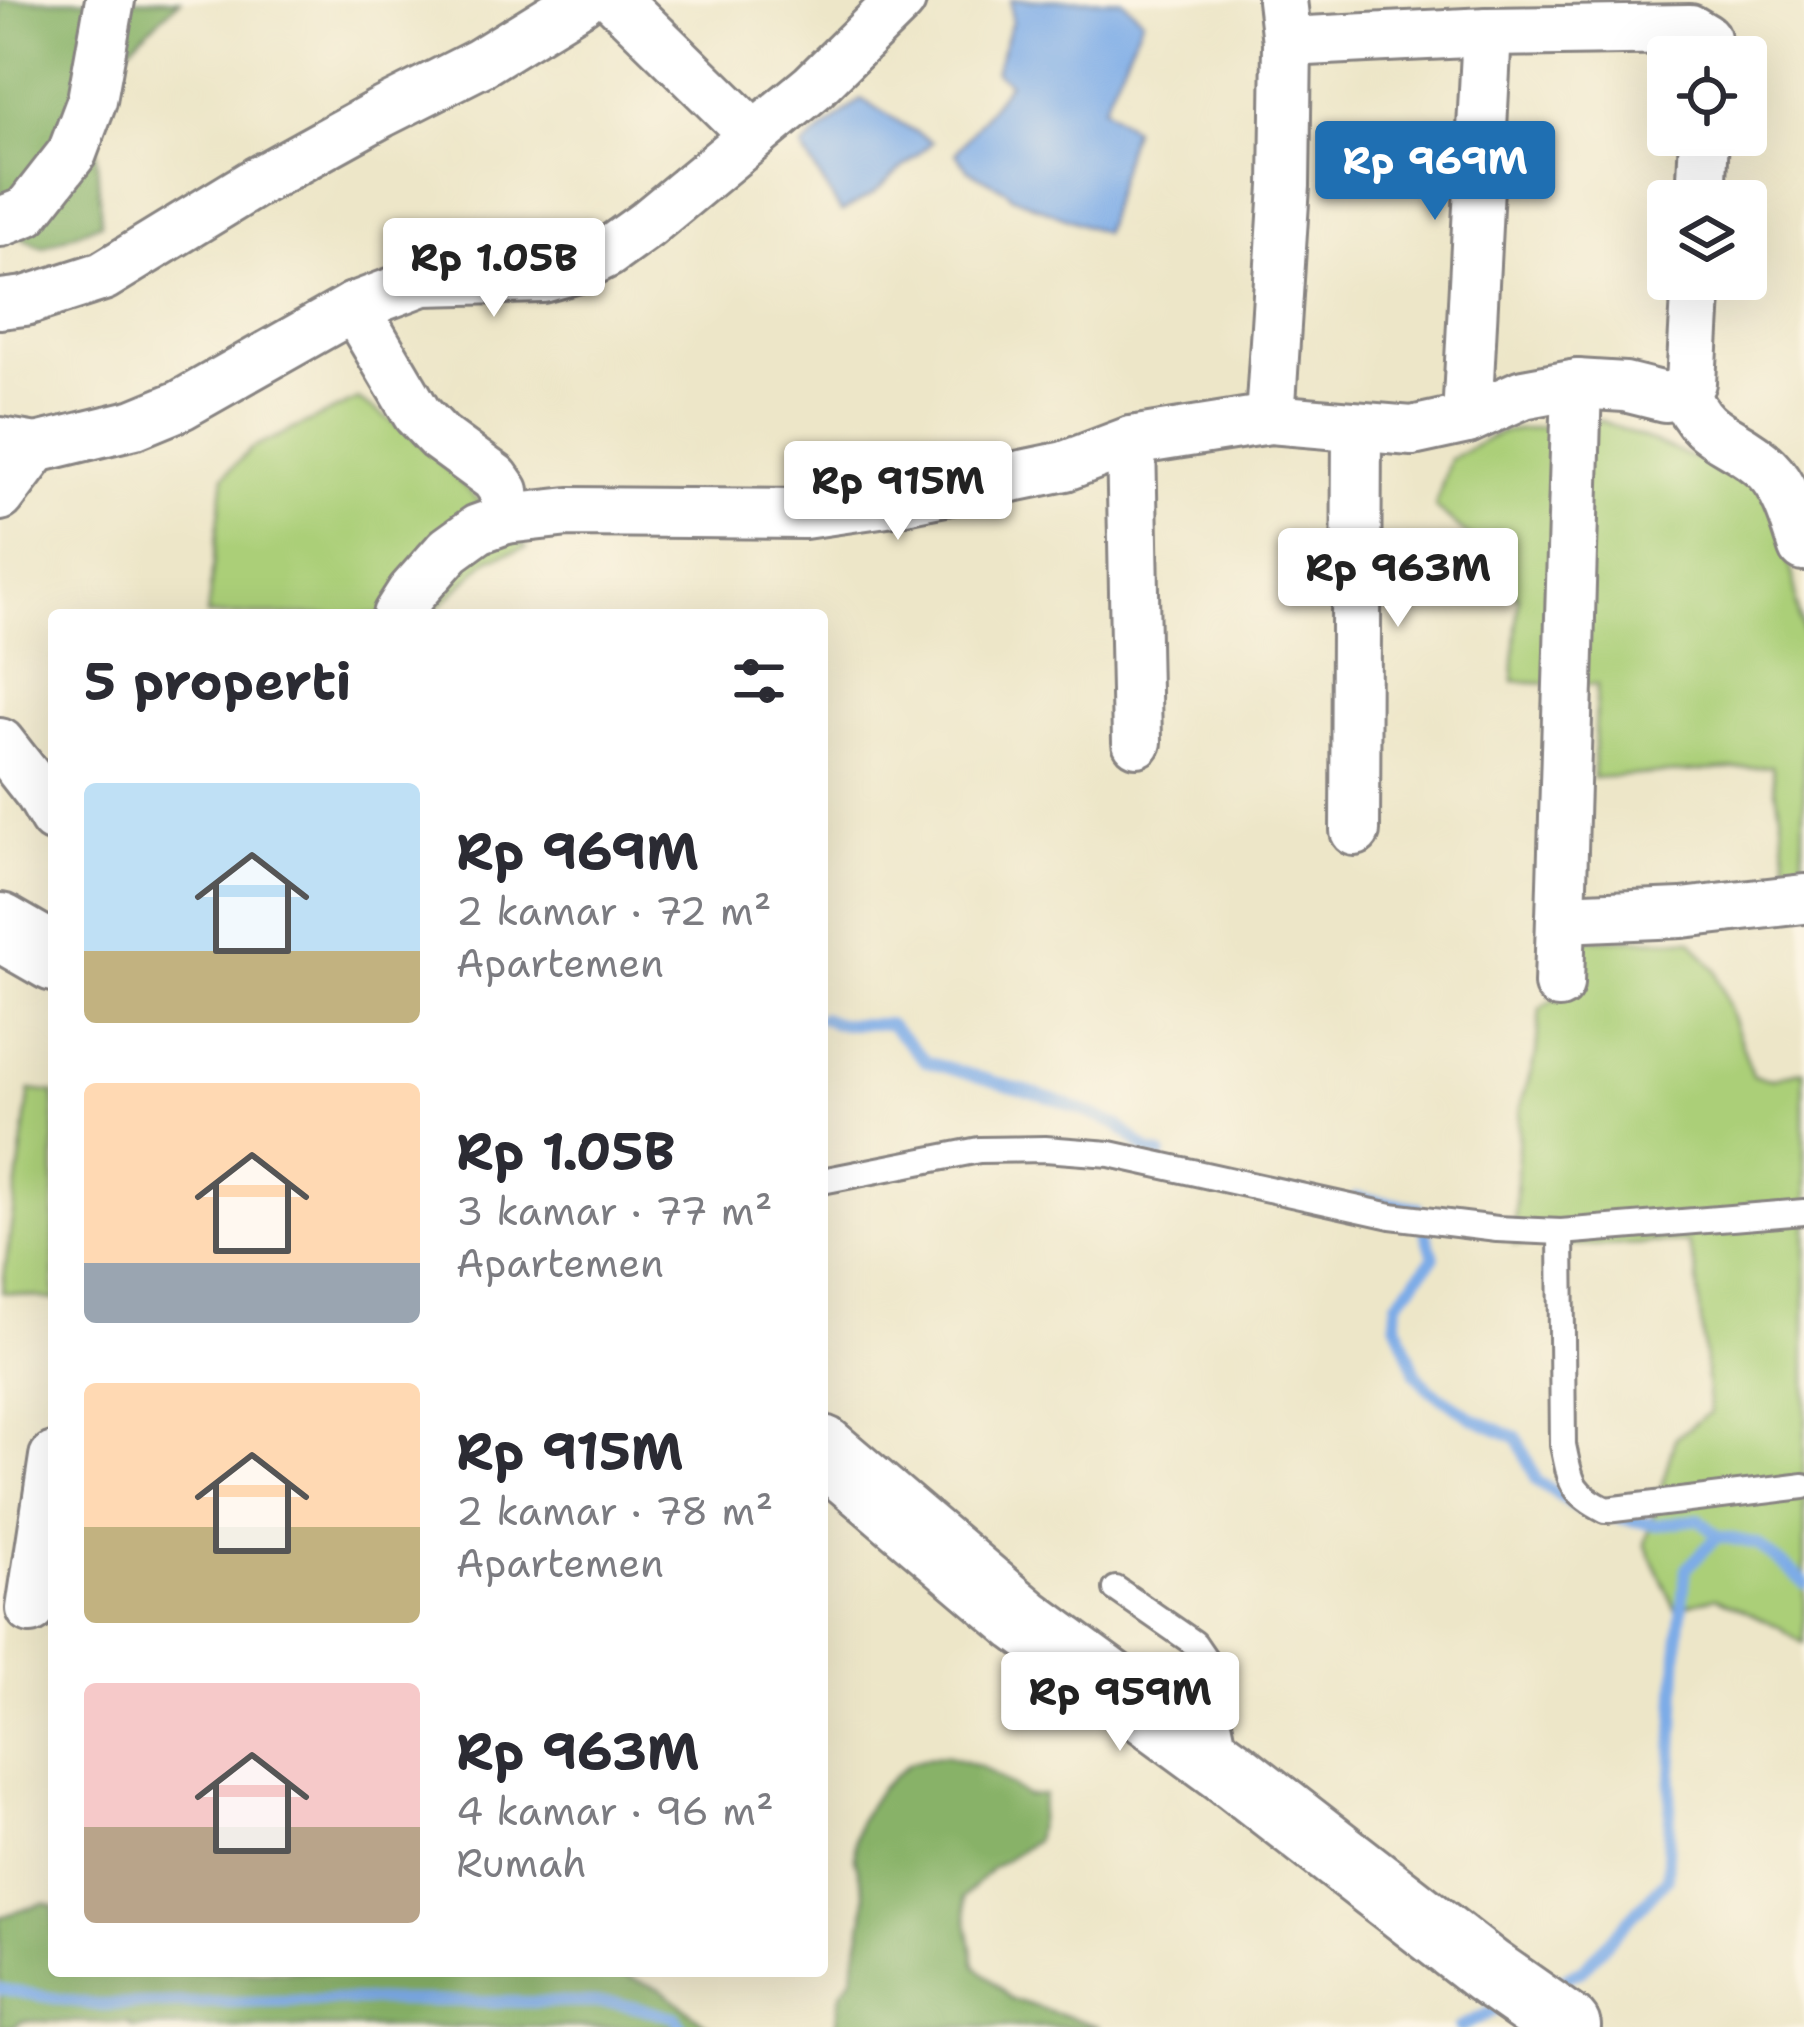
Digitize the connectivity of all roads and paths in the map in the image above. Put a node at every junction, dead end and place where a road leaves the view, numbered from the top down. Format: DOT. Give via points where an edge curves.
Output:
graph roads {
  1 [pos="110,0"];
  2 [pos="582,0"];
  3 [pos="616,0"];
  4 [pos="901,0"];
  5 [pos="1284,21"];
  6 [pos="1487,32"];
  7 [pos="1702,36"];
  8 [pos="753,134"];
  9 [pos="0,221"];
  10 [pos="1696,300"];
  11 [pos="0,304"];
  12 [pos="354,307"];
  13 [pos="1577,384"];
  14 [pos="1684,392"];
  15 [pos="1270,419"];
  16 [pos="1467,419"];
  17 [pos="1358,428"];
  18 [pos="1131,442"];
  19 [pos="18,445"];
  20 [pos="0,496"];
  21 [pos="506,519"];
  22 [pos="1804,547"];
  23 [pos="401,609"];
  24 [pos="1137,742"];
  25 [pos="0,743"];
  26 [pos="48,808"];
  27 [pos="1355,831"];
  28 [pos="1804,899"];
  29 [pos="1561,918"];
  30 [pos="0,928"];
  31 [pos="48,955"];
  32 [pos="1559,984"];
  33 [pos="828,1179"];
  34 [pos="1804,1213"];
  35 [pos="1561,1232"];
  36 [pos="828,1454"];
  37 [pos="1804,1486"];
  38 [pos="48,1492"];
  39 [pos="1116,1589"];
  40 [pos="28,1608"];
  41 [pos="1229,1772"];
  42 [pos="1561,2022"];
  1 -- 9 [label="street" via="92,100 72,153 26,212"];
  2 -- 11 [label="street" via="103,276"];
  3 -- 8 [label="street"];
  4 -- 8 [label="street"];
  5 -- 6 [label="street"];
  5 -- 15 [label="street" via="1285,186"];
  6 -- 7 [label="street" via="1690,29"];
  6 -- 16 [label="street"];
  8 -- 12 [label="street" via="646,225 575,269 542,278 423,281"];
  10 -- 14 [label="street"];
  12 -- 19 [label="street" via="135,424"];
  12 -- 21 [label="street" via="417,414 495,478"];
  13 -- 14 [label="street" via="1665,398"];
  13 -- 16 [label="street" via="1522,394"];
  13 -- 29 [label="street"];
  14 -- 22 [label="street" via="1703,427 1770,471"];
  15 -- 17 [label="street"];
  15 -- 18 [label="street"];
  16 -- 17 [label="street" via="1412,430"];
  17 -- 27 [label="street"];
  18 -- 21 [label="street" via="1065,466 804,514"];
  18 -- 24 [label="street"];
  19 -- 20 [label="street"];
  21 -- 23 [label="street" via="449,550"];
  25 -- 26 [label="street"];
  28 -- 29 [label="street"];
  29 -- 32 [label="street"];
  30 -- 31 [label="street"];
  33 -- 35 [label="lane" via="980,1150 1045,1149 1110,1154 1391,1216"];
  34 -- 35 [label="lane"];
  35 -- 37 [label="lane" via="1563,1444 1581,1497 1606,1510"];
  36 -- 41 [label="street" via="1022,1620"];
  38 -- 40 [label="street"];
  39 -- 41 [label="lane" via="1194,1642 1207,1662"];
  41 -- 42 [label="street"];
}
